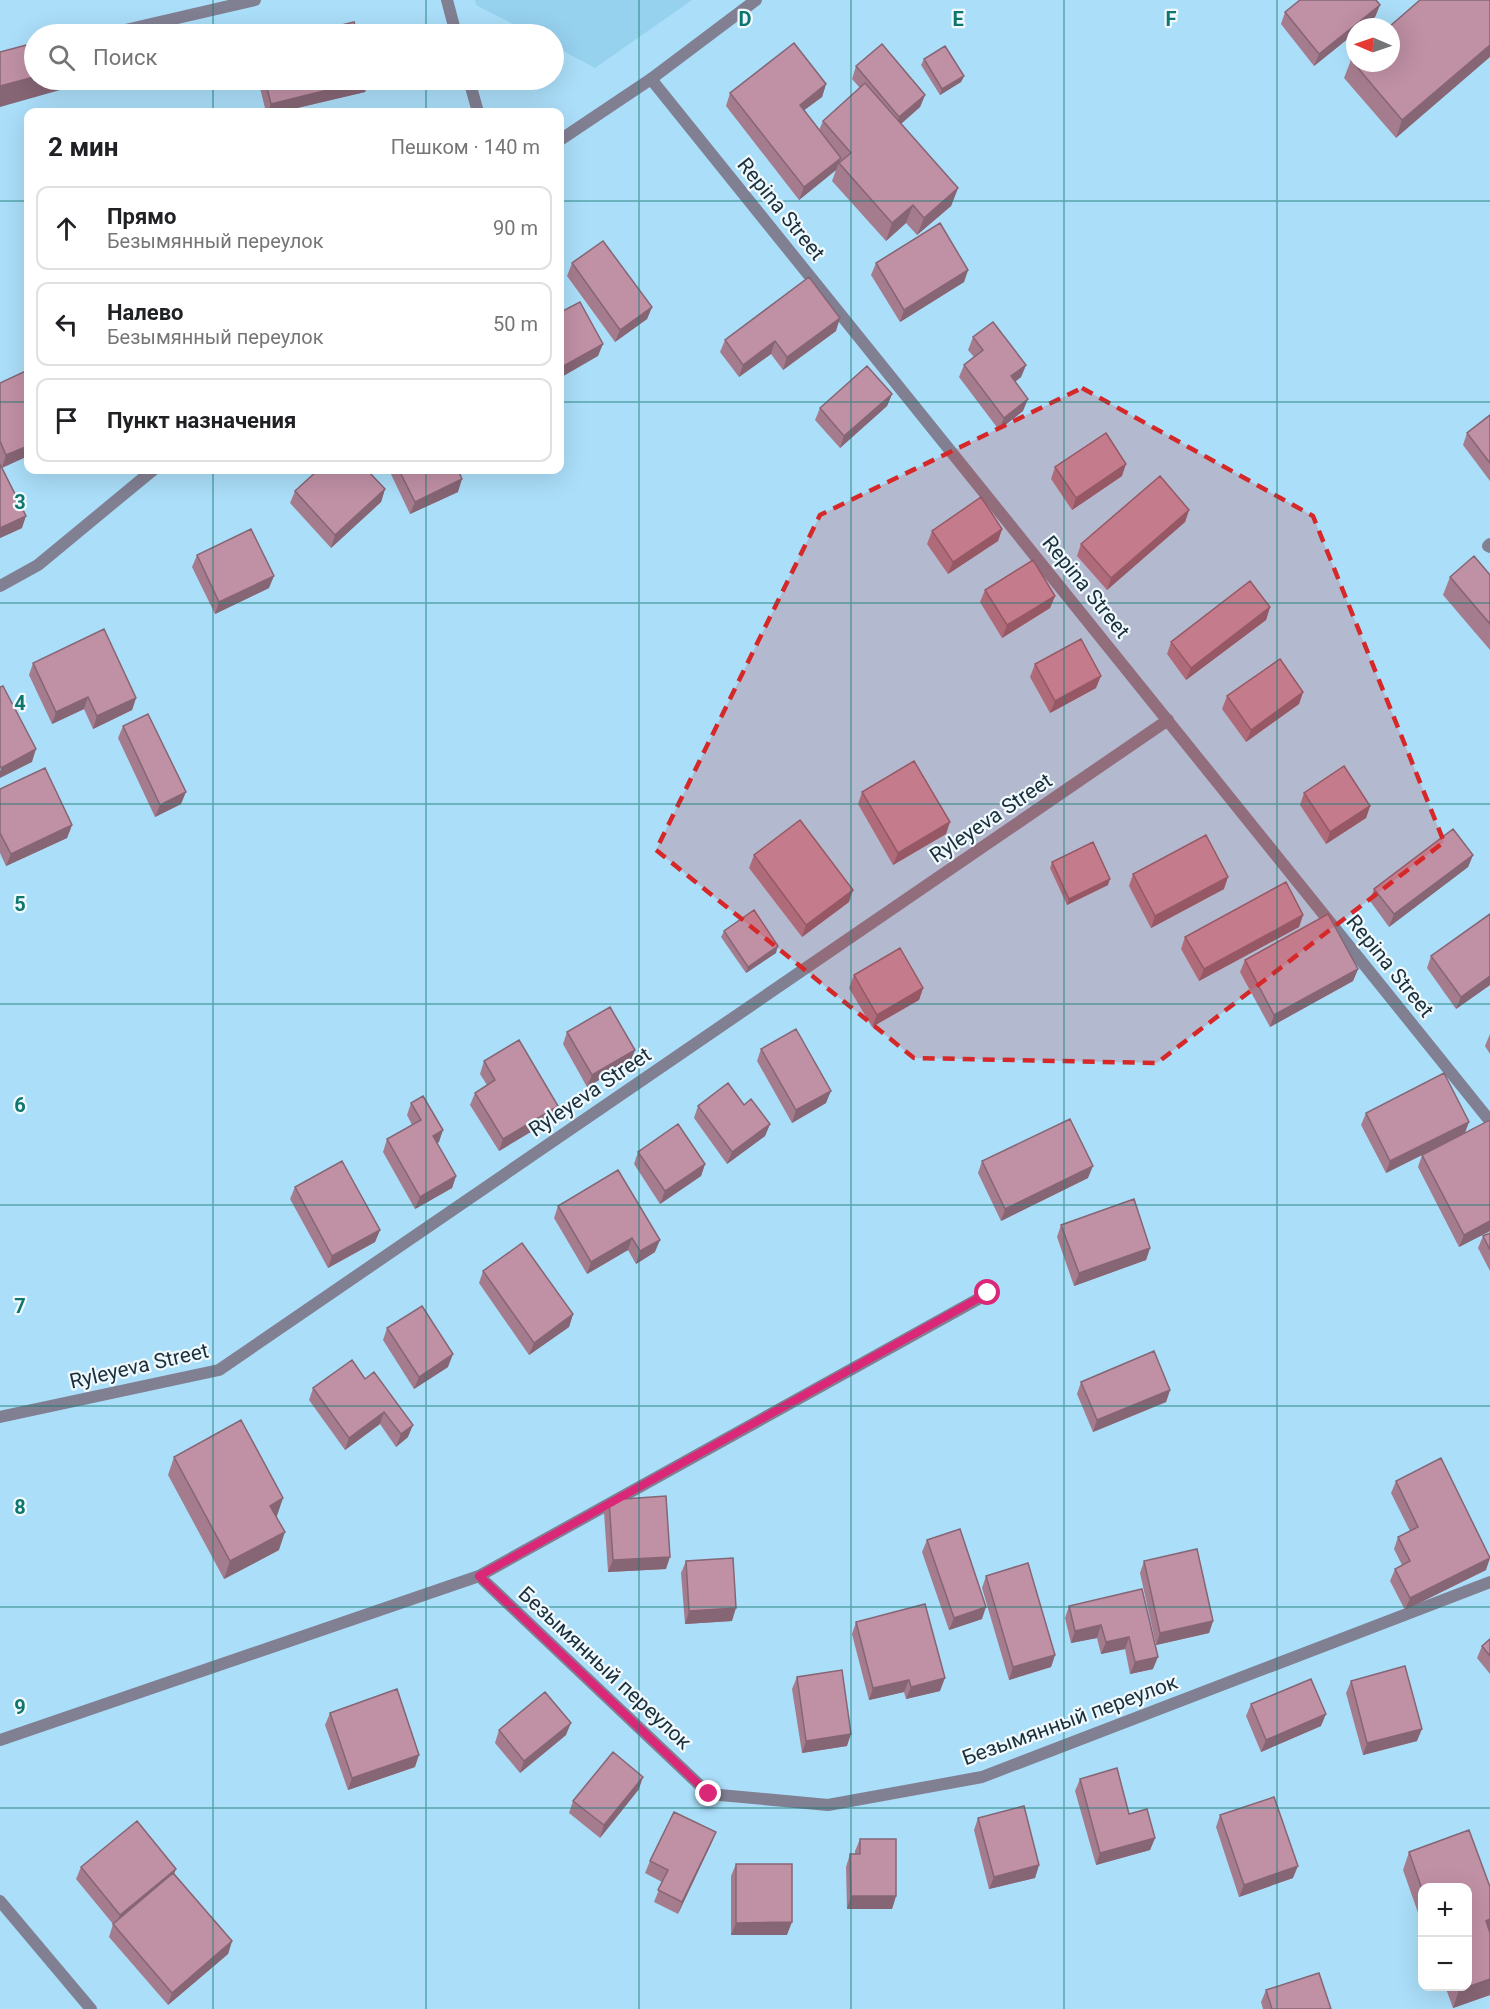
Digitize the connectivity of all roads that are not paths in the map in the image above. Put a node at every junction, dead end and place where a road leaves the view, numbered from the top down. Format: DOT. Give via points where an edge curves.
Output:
graph roads {
  1 [pos="255,0"];
  2 [pos="447,0"];
  3 [pos="756,0"];
  4 [pos="151,24"];
  5 [pos="453,24"];
  6 [pos="651,79"];
  7 [pos="472,90"];
  8 [pos="477,108"];
  9 [pos="564,137"];
  10 [pos="148,474"];
  11 [pos="0,586"];
  12 [pos="1168,720"];
  13 [pos="1490,1120"];
  14 [pos="988,1293"];
  15 [pos="0,1418"];
  16 [pos="479,1576"];
  17 [pos="1490,1582"];
  18 [pos="0,1740"];
  19 [pos="0,1901"];
  20 [pos="91,2009"];
  1 -- 4 [label="street"];
  2 -- 5 [label="street"];
  3 -- 6 [label="street"];
  6 -- 9 [label="street"];
  6 -- 12 [label="street, Repina Street"];
  7 -- 8 [label="street"];
  10 -- 11 [label="street" via="38,565"];
  12 -- 13 [label="street, Repina Street"];
  12 -- 15 [label="street, Ryleyeva Street" via="219,1370"];
  14 -- 16 [label="street, Безымянный переулок"];
  16 -- 17 [label="street, Безымянный переулок" via="709,1794 828,1805 982,1777"];
  16 -- 18 [label="street, Безымянный переулок"];
  19 -- 20 [label="street"];
}
